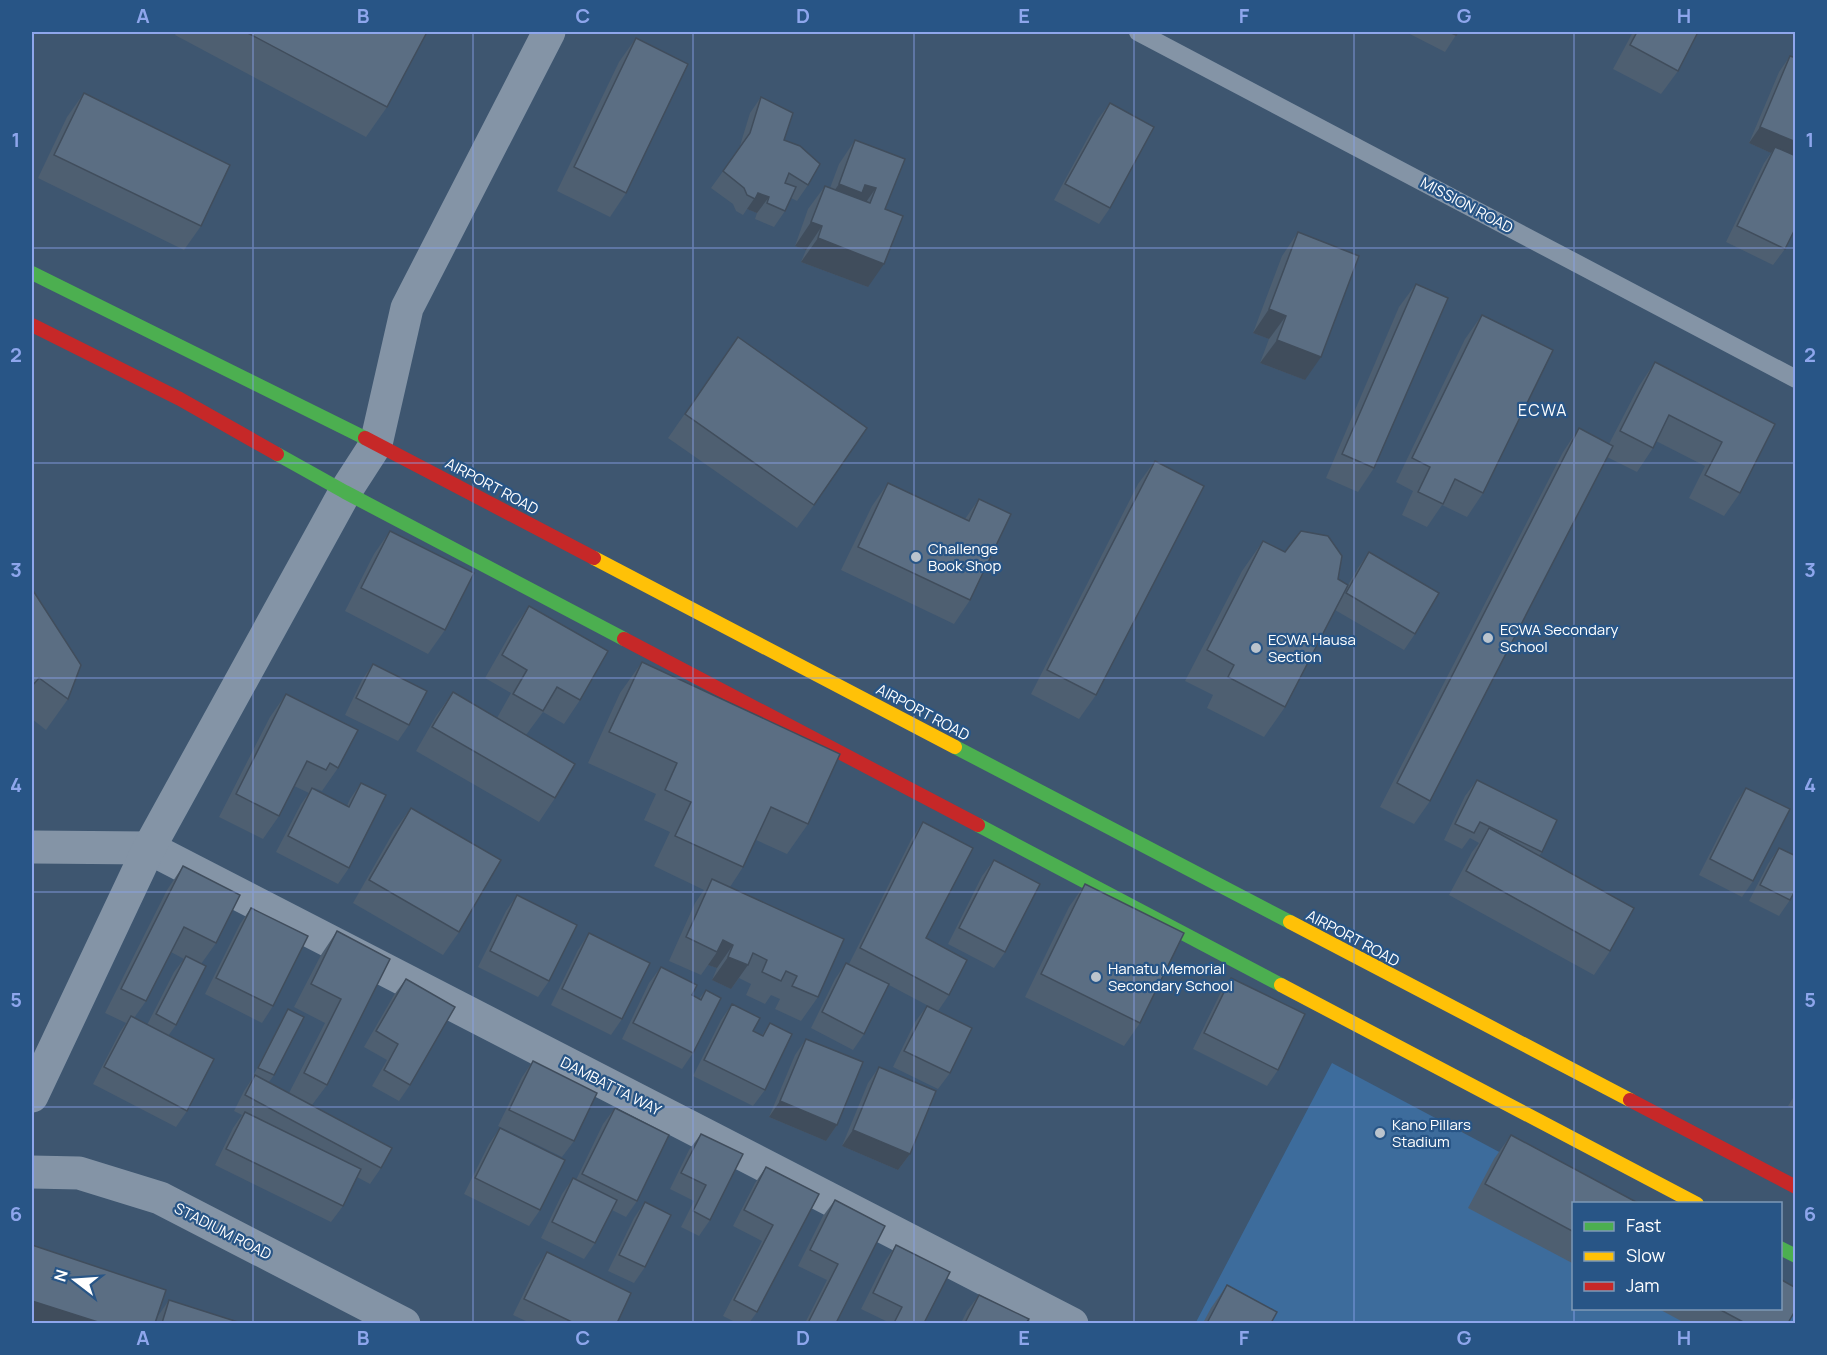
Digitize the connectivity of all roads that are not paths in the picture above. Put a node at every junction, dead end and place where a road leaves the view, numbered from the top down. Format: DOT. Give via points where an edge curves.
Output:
graph roads {
  1 [pos="549,32"];
  2 [pos="1138,32"];
  3 [pos="32,273"];
  4 [pos="32,325"];
  5 [pos="1796,379"];
  6 [pos="376,444"];
  7 [pos="345,492"];
  8 [pos="32,847"];
  9 [pos="149,848"];
  10 [pos="32,1096"];
  11 [pos="32,1172"];
  12 [pos="1796,1187"];
  13 [pos="1695,1202"];
  14 [pos="1782,1249"];
  15 [pos="1796,1256"];
  16 [pos="404,1323"];
  17 [pos="1072,1323"];
  1 -- 6 [label="street" via="407,308"];
  2 -- 5 [label="lane, MISSION ROAD"];
  3 -- 6 [label="main road, AIRPORT ROAD"];
  4 -- 7 [label="main road" via="180,399"];
  6 -- 7 [label="street"];
  6 -- 12 [label="main road, AIRPORT ROAD"];
  7 -- 9 [label="street"];
  7 -- 13 [label="main road"];
  8 -- 9 [label="street"];
  9 -- 10 [label="street"];
  9 -- 17 [label="street, DAMBATTA WAY"];
  11 -- 16 [label="street, STADIUM ROAD" via="79,1173 160,1198"];
  14 -- 15 [label="main road"];
}
